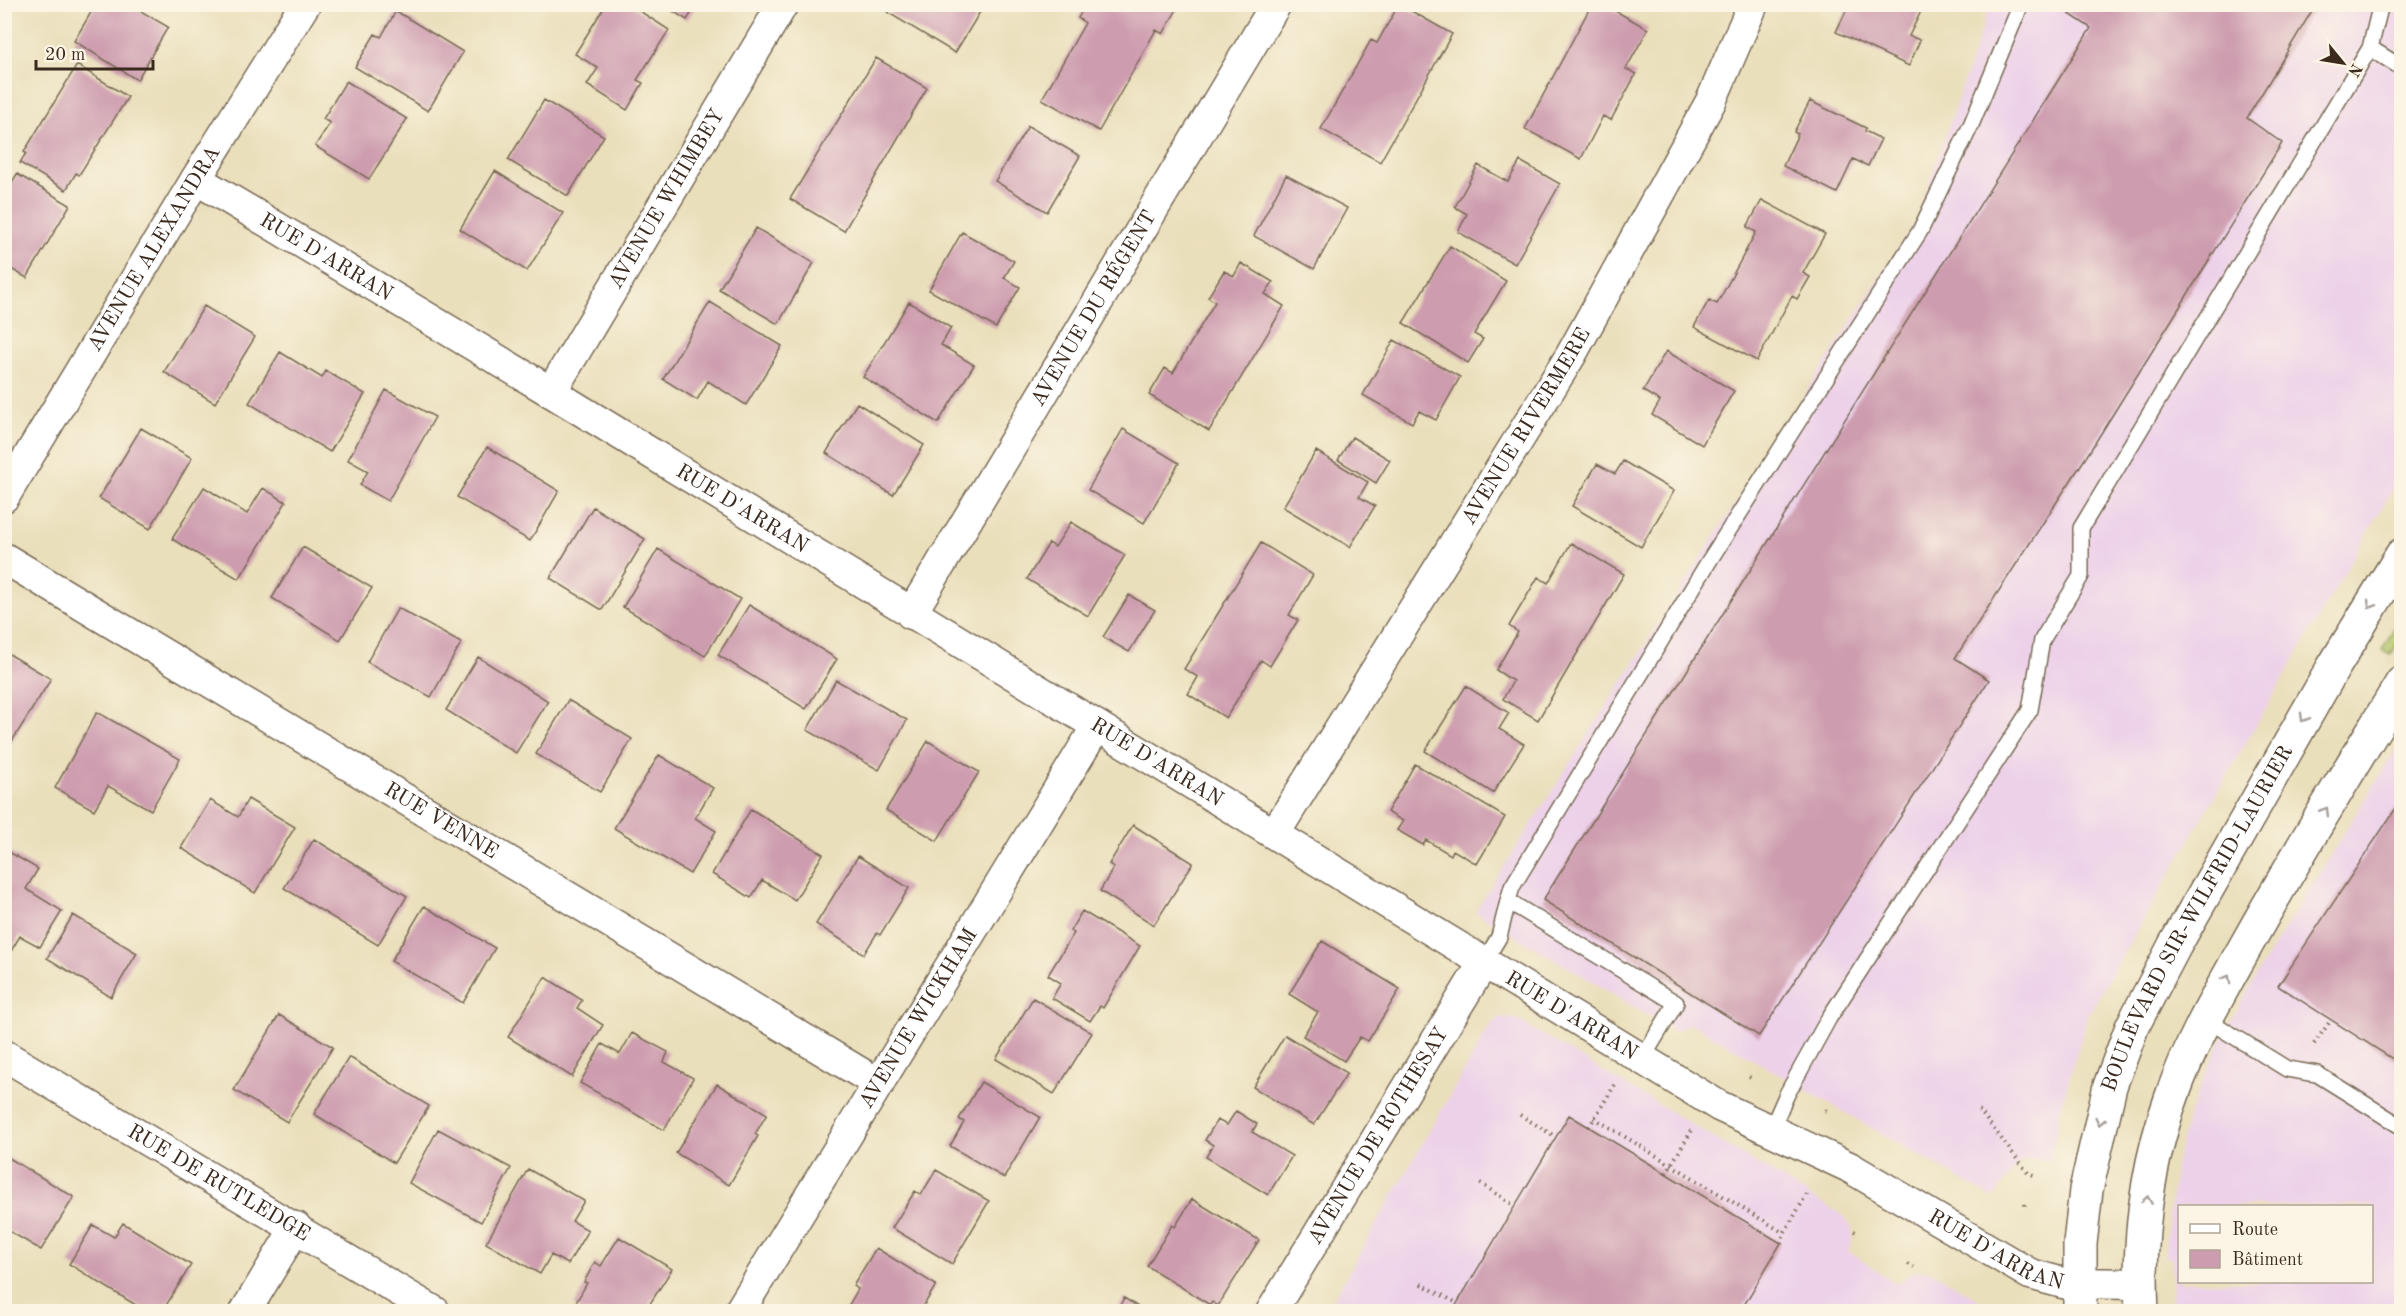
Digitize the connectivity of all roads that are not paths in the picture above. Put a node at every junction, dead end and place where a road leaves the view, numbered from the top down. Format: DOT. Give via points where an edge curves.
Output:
graph roads {
  1 [pos="305,4"];
  2 [pos="783,4"];
  3 [pos="1276,4"];
  4 [pos="1753,4"];
  5 [pos="2020,4"];
  6 [pos="2380,4"];
  7 [pos="2370,48"];
  8 [pos="2402,68"];
  9 [pos="196,179"];
  10 [pos="551,392"];
  11 [pos="4,497"];
  12 [pos="2402,555"];
  13 [pos="4,558"];
  14 [pos="911,614"];
  15 [pos="2402,683"];
  16 [pos="1097,726"];
  17 [pos="1275,833"];
  18 [pos="1508,901"];
  19 [pos="1484,962"];
  20 [pos="2206,1019"];
  21 [pos="4,1055"];
  22 [pos="1632,1067"];
  23 [pos="879,1084"];
  24 [pos="2402,1127"];
  25 [pos="1771,1130"];
  26 [pos="296,1227"];
  27 [pos="2080,1297"];
  28 [pos="2141,1298"];
  29 [pos="245,1311"];
  30 [pos="435,1311"];
  31 [pos="740,1311"];
  32 [pos="1270,1311"];
  1 -- 9 [label="street, AVENUE ALEXANDRA"];
  2 -- 10 [label="street, AVENUE WHIMBEY"];
  3 -- 14 [label="street, AVENUE DU RÉGENT"];
  4 -- 17 [label="street, AVENUE RIVERMERE" via="1711,101 1571,355"];
  5 -- 18 [label="lane" via="1971,125 1920,231 1708,561 1512,887"];
  6 -- 7 [label="lane"];
  7 -- 8 [label="lane"];
  7 -- 25 [label="lane" via="2081,528 2081,576 2042,640 2030,710 1829,1018"];
  9 -- 10 [label="street, RUE D'ARRAN"];
  9 -- 11 [label="street, AVENUE ALEXANDRA"];
  10 -- 14 [label="street, RUE D'ARRAN"];
  12 -- 27 [label="main road, BOULEVARD SIR-WILFRID-LAURIER, one-way" via="2333,668 2132,1028 2110,1086 2095,1144 2081,1221"];
  13 -- 23 [label="street, RUE VENNE"];
  14 -- 16 [label="street, RUE D'ARRAN"];
  20 -- 15 [label="main road, one-way" via="2266,910"];
  16 -- 17 [label="street, RUE D'ARRAN"];
  16 -- 23 [label="street, AVENUE WICKHAM"];
  17 -- 19 [label="street, RUE D'ARRAN"];
  18 -- 19 [label="lane" via="1499,937"];
  18 -- 22 [label="lane" via="1676,1003"];
  19 -- 22 [label="street, RUE D'ARRAN"];
  19 -- 32 [label="street, AVENUE DE ROTHESAY"];
  20 -- 24 [label="lane" via="2287,1069 2318,1074"];
  28 -- 20 [label="main road, one-way" via="2145,1209 2163,1125 2184,1064"];
  21 -- 26 [label="street, RUE DE RUTLEDGE"];
  22 -- 25 [label="street, RUE D'ARRAN"];
  23 -- 31 [label="street, AVENUE WICKHAM"];
  25 -- 27 [label="street, RUE D'ARRAN" via="1849,1167 2018,1268"];
  26 -- 29 [label="street"];
  26 -- 30 [label="street, RUE DE RUTLEDGE"];
  27 -- 28 [label="street, RUE D'ARRAN"];
}
